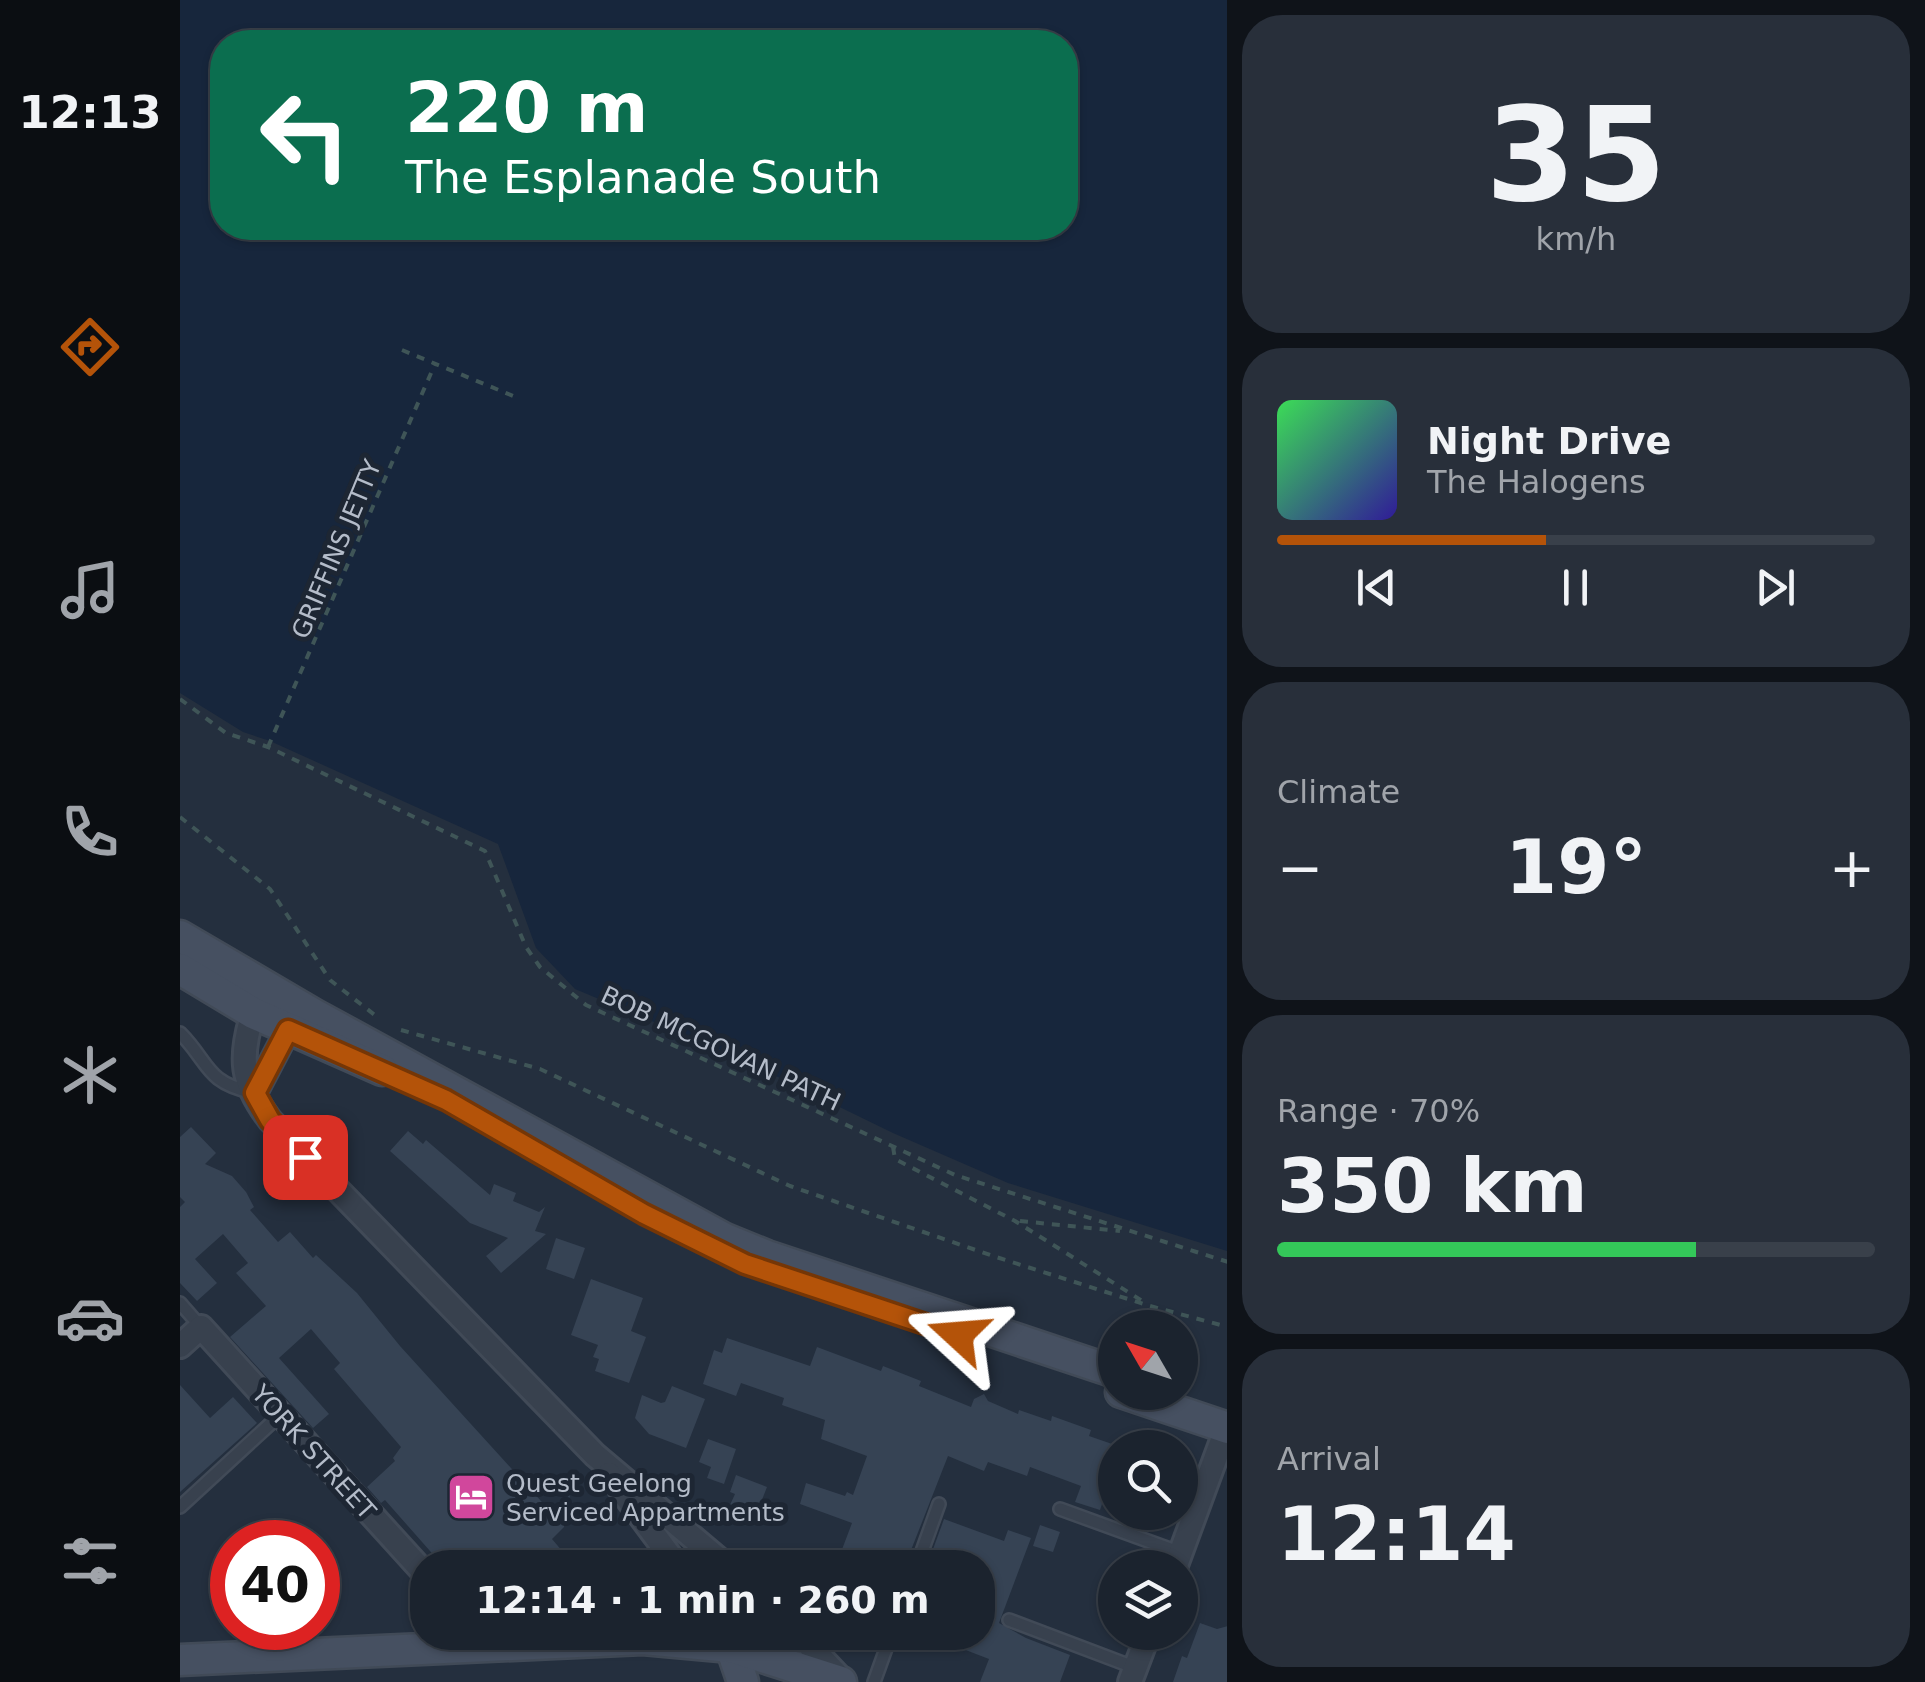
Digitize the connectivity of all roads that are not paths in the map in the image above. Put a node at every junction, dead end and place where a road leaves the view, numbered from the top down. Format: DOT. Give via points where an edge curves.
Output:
graph roads {
  1 [pos="180,936"];
  2 [pos="180,968"];
  3 [pos="278,1010"];
  4 [pos="180,1033"];
  5 [pos="255,1093"];
  6 [pos="180,1302"];
  7 [pos="201,1328"];
  8 [pos="180,1346"];
  9 [pos="1098,1366"];
  10 [pos="1098,1384"];
  11 [pos="1198,1398"];
  12 [pos="1227,1407"];
  13 [pos="1177,1410"];
  14 [pos="280,1415"];
  15 [pos="1227,1426"];
  16 [pos="595,1454"];
  17 [pos="939,1504"];
  18 [pos="180,1507"];
  19 [pos="1060,1509"];
  20 [pos="664,1550"];
  21 [pos="709,1550"];
  22 [pos="922,1550"];
  23 [pos="1155,1550"];
  24 [pos="1182,1550"];
  25 [pos="410,1557"];
  26 [pos="1008,1620"];
  27 [pos="410,1645"];
  28 [pos="731,1650"];
  29 [pos="755,1650"];
  30 [pos="814,1650"];
  31 [pos="886,1650"];
  32 [pos="1142,1650"];
  33 [pos="180,1660"];
  34 [pos="1133,1675"];
  35 [pos="743,1682"];
  36 [pos="843,1682"];
  37 [pos="874,1682"];
  1 -- 3 [label="street"];
  2 -- 3 [label="street"];
  3 -- 5 [label="street"];
  3 -- 5 [label="street" via="243,1061"];
  3 -- 9 [label="street" via="725,1239"];
  3 -- 10 [label="street" via="745,1264"];
  4 -- 5 [label="lane" via="226,1086"];
  5 -- 16 [label="street" via="270,1120"];
  6 -- 7 [label="lane, YORK STREET"];
  7 -- 8 [label="street"];
  7 -- 14 [label="street, YORK STREET"];
  11 -- 12 [label="street"];
  13 -- 15 [label="street"];
  14 -- 18 [label="lane"];
  14 -- 25 [label="street, YORK STREET"];
  15 -- 24 [label="street"];
  16 -- 20 [label="street"];
  16 -- 21 [label="street"];
  17 -- 22 [label="lane"];
  19 -- 23 [label="lane"];
  26 -- 34 [label="lane"];
  27 -- 33 [label="street"];
  28 -- 35 [label="street"];
  29 -- 36 [label="street"];
  30 -- 36 [label="street"];
  31 -- 37 [label="lane"];
  32 -- 34 [label="street"];
}
